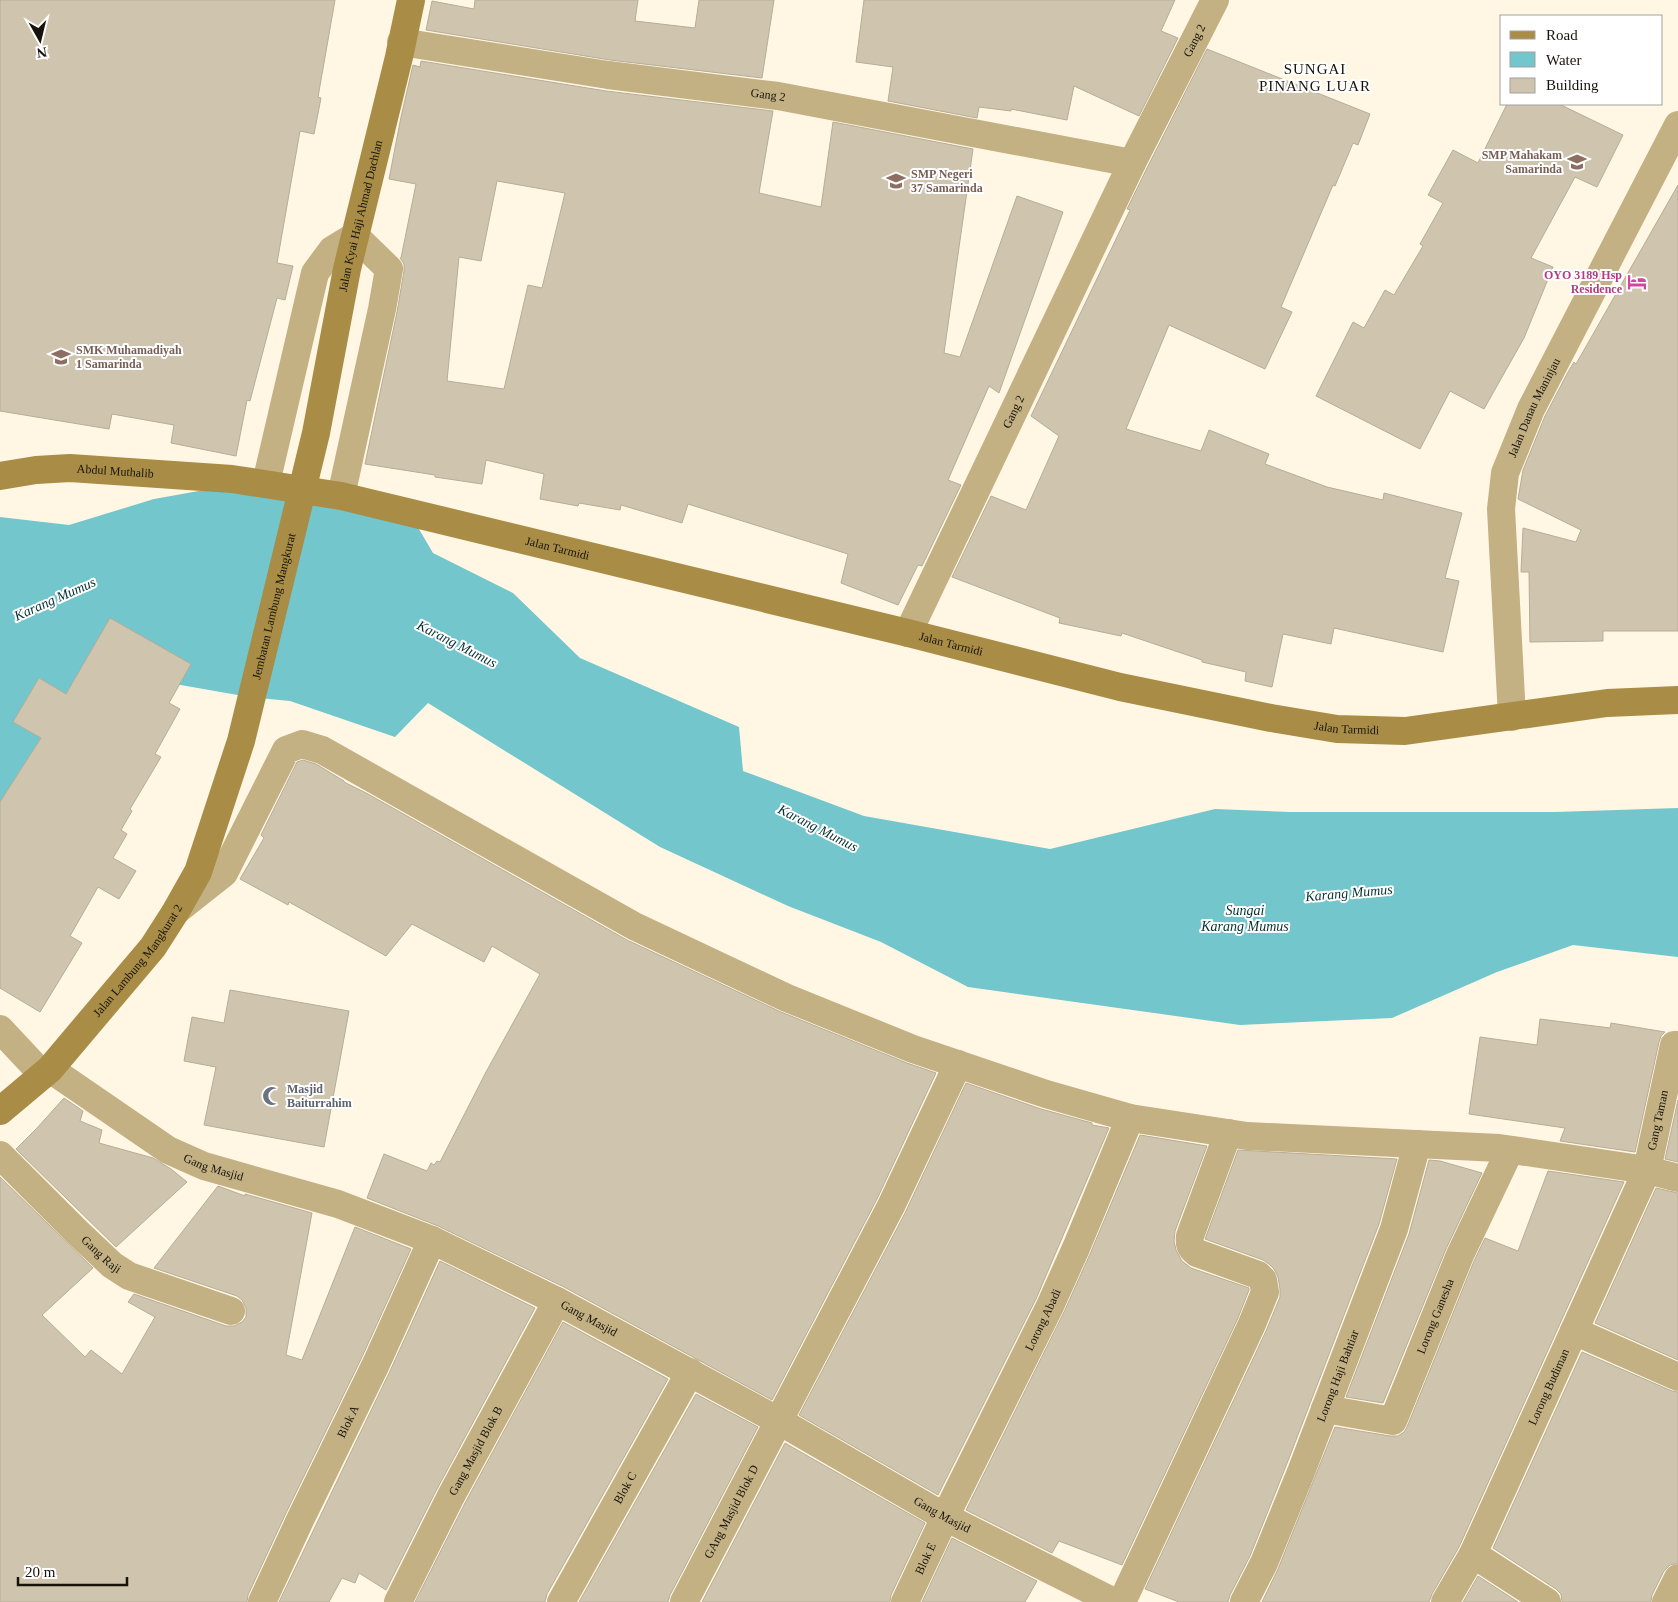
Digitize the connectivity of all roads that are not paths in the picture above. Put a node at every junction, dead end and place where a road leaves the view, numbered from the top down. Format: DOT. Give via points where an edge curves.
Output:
graph roads {
  1 [pos="411,0"];
  2 [pos="1215,0"];
  3 [pos="401,42"];
  4 [pos="1678,126"];
  5 [pos="1132,163"];
  6 [pos="355,236"];
  7 [pos="316,433"];
  8 [pos="0,476"];
  9 [pos="232,479"];
  10 [pos="266,483"];
  11 [pos="341,496"];
  12 [pos="908,633"];
  13 [pos="1678,700"];
  14 [pos="1512,717"];
  15 [pos="230,779"];
  16 [pos="176,911"];
  17 [pos="0,1029"];
  18 [pos="1678,1045"];
  19 [pos="958,1064"];
  20 [pos="46,1072"];
  21 [pos="0,1111"];
  22 [pos="1130,1118"];
  23 [pos="1228,1133"];
  24 [pos="1417,1144"];
  25 [pos="1510,1150"];
  26 [pos="0,1155"];
  27 [pos="1647,1170"];
  28 [pos="1678,1178"];
  29 [pos="432,1240"];
  30 [pos="558,1301"];
  31 [pos="231,1311"];
  32 [pos="1574,1331"];
  33 [pos="690,1372"];
  34 [pos="1678,1377"];
  35 [pos="1325,1409"];
  36 [pos="778,1421"];
  37 [pos="945,1517"];
  38 [pos="1473,1554"];
  39 [pos="1678,1578"];
  40 [pos="262,1602"];
  41 [pos="398,1602"];
  42 [pos="561,1602"];
  43 [pos="684,1602"];
  44 [pos="905,1602"];
  45 [pos="1114,1602"];
  46 [pos="1122,1602"];
  47 [pos="1244,1602"];
  48 [pos="1445,1602"];
  49 [pos="1547,1602"];
  50 [pos="1666,1602"];
  1 -- 3 [label="street, Jalan Kyai Haji Ahmad Dachlan"];
  2 -- 5 [label="street, Gang 2"];
  3 -- 5 [label="street, Gang 2" via="608,75 778,96"];
  3 -- 6 [label="street, Jalan Kyai Haji Ahmad Dachlan"];
  4 -- 14 [label="street, Jalan Danau Maninjau" via="1532,409 1505,473 1501,509"];
  5 -- 12 [label="street, Gang 2"];
  6 -- 7 [label="street, Jalan Kyai Haji Ahmad Dachlan"];
  6 -- 10 [label="street" via="332,250 315,272"];
  6 -- 11 [label="street" via="389,269"];
  7 -- 15 [label="street, Jembatan Lambung Mangkurat"];
  8 -- 9 [label="street, Abdul Muthalib" via="70,468"];
  9 -- 10 [label="street, Jalan Tarmidi"];
  10 -- 11 [label="street, Jalan Tarmidi"];
  11 -- 12 [label="street, Jalan Tarmidi"];
  12 -- 14 [label="street, Jalan Tarmidi" via="1120,687 1337,729 1405,731"];
  13 -- 14 [label="street, Jalan Tarmidi" via="1607,704"];
  15 -- 16 [label="street, Jalan Lambung Mangkurat 2" via="198,872"];
  16 -- 19 [label="street" via="224,874 286,750 302,744 322,750 672,945 787,998"];
  16 -- 20 [label="street, Jalan Lambung Mangkurat 2" via="153,947"];
  17 -- 20 [label="street, Gang Masjid"];
  18 -- 27 [label="street, Gang Taman" via="1674,1045"];
  19 -- 22 [label="street"];
  19 -- 36 [label="street, GAng Masjid Blok D" via="891,1206"];
  20 -- 21 [label="street, Jalan Lambung Mangkurat 2"];
  20 -- 29 [label="street, Gang Masjid" via="185,1159 338,1204"];
  22 -- 23 [label="street"];
  22 -- 37 [label="street, Lorong Abadi" via="1050,1306"];
  23 -- 24 [label="street"];
  23 -- 46 [label="street" via="1189,1243 1197,1253 1258,1275 1263,1280 1265,1292"];
  24 -- 25 [label="street"];
  24 -- 35 [label="street, Lorong Haji Bahtiar" via="1394,1229"];
  25 -- 27 [label="street"];
  25 -- 35 [label="street, Lorong Ganesha" via="1460,1255 1393,1421"];
  26 -- 31 [label="street, Gang Raji" via="112,1265 129,1276"];
  27 -- 28 [label="street"];
  27 -- 32 [label="street, Lorong Budiman"];
  29 -- 30 [label="street, Gang Masjid"];
  29 -- 40 [label="street, Blok A"];
  30 -- 33 [label="street, Gang Masjid"];
  30 -- 41 [label="street, Gang Masjid Blok B" via="451,1496"];
  32 -- 34 [label="street"];
  32 -- 38 [label="street, Lorong Budiman"];
  33 -- 36 [label="street, Gang Masjid"];
  33 -- 42 [label="street, Blok C"];
  35 -- 47 [label="street, Lorong Haji Bahtiar" via="1264,1563"];
  36 -- 37 [label="street, Gang Masjid"];
  36 -- 43 [label="street, GAng Masjid Blok D"];
  37 -- 44 [label="street, Blok E"];
  37 -- 45 [label="street, Gang Masjid"];
  38 -- 48 [label="street, Lorong Budiman"];
  38 -- 49 [label="street"];
  39 -- 50 [label="street"];
}
